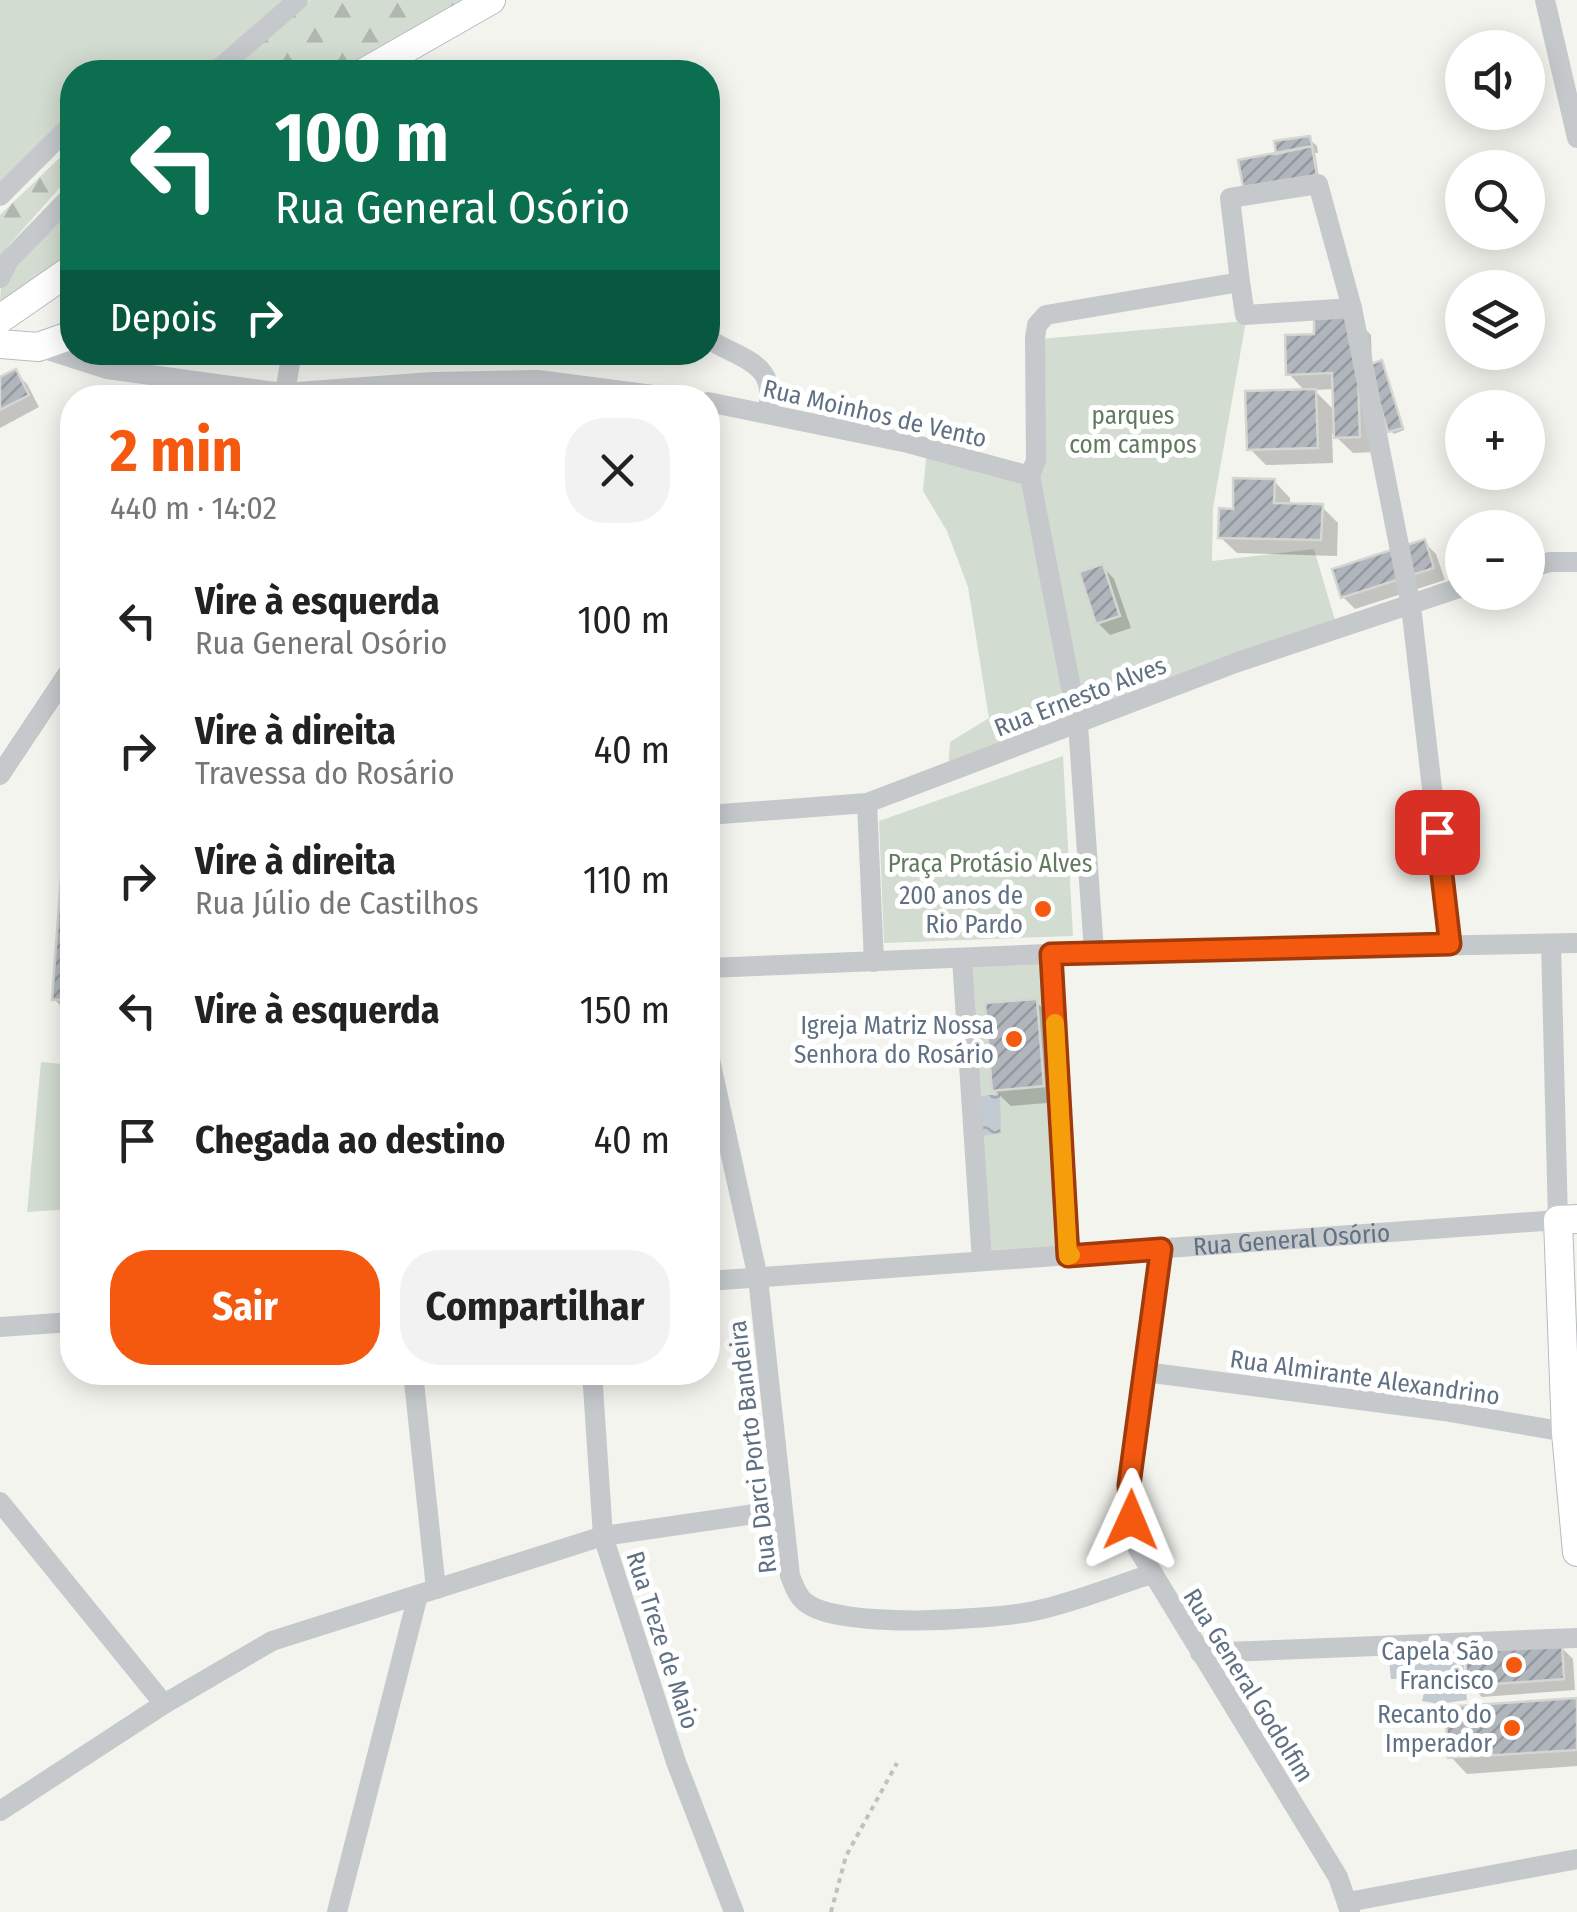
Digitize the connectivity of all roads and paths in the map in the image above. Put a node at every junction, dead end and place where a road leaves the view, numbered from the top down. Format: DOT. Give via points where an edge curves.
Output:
graph roads {
  1 [pos="298,0"];
  2 [pos="492,0"];
  3 [pos="1545,0"];
  4 [pos="229,60"];
  5 [pos="386,60"];
  6 [pos="60,136"];
  7 [pos="1577,138"];
  8 [pos="0,196"];
  9 [pos="60,210"];
  10 [pos="60,277"];
  11 [pos="0,278"];
  12 [pos="1240,282"];
  13 [pos="1352,308"];
  14 [pos="0,323"];
  15 [pos="60,340"];
  16 [pos="720,345"];
  17 [pos="38,347"];
  18 [pos="60,354"];
  19 [pos="94,365"];
  20 [pos="104,365"];
  21 [pos="107,369"];
  22 [pos="215,385"];
  23 [pos="398,385"];
  24 [pos="576,385"];
  25 [pos="720,404"];
  26 [pos="767,413"];
  27 [pos="1030,476"];
  28 [pos="1577,562"];
  29 [pos="1545,563"];
  30 [pos="1445,593"];
  31 [pos="1410,606"];
  32 [pos="60,685"];
  33 [pos="1078,724"];
  34 [pos="0,775"];
  35 [pos="866,803"];
  36 [pos="720,814"];
  37 [pos="1577,943"];
  38 [pos="1450,944"];
  39 [pos="1551,944"];
  40 [pos="1094,952"];
  41 [pos="1051,954"];
  42 [pos="962,959"];
  43 [pos="874,962"];
  44 [pos="720,968"];
  45 [pos="720,1106"];
  46 [pos="1567,1219"];
  47 [pos="1161,1249"];
  48 [pos="1068,1256"];
  49 [pos="982,1261"];
  50 [pos="758,1278"];
  51 [pos="720,1280"];
  52 [pos="60,1323"];
  53 [pos="0,1327"];
  54 [pos="1145,1372"];
  55 [pos="414,1385"];
  56 [pos="593,1385"];
  57 [pos="1572,1442"];
  58 [pos="0,1502"];
  59 [pos="782,1510"];
  60 [pos="603,1536"];
  61 [pos="1577,1552"];
  62 [pos="1152,1574"];
  63 [pos="427,1592"];
  64 [pos="1577,1638"];
  65 [pos="1200,1653"];
  66 [pos="164,1704"];
  67 [pos="897,1763"];
  68 [pos="0,1811"];
  69 [pos="1577,1859"];
  70 [pos="1349,1907"];
  71 [pos="338,1912"];
  72 [pos="734,1912"];
  73 [pos="831,1912"];
  1 -- 4 [label="street"];
  2 -- 5 [label="main road"];
  3 -- 7 [label="street"];
  6 -- 8 [label="street"];
  9 -- 11 [label="street" via="9,260"];
  10 -- 14 [label="main road"];
  12 -- 13 [label="street" via="1246,315"];
  12 -- 13 [label="street" via="1230,198 1318,184"];
  12 -- 27 [label="street" via="1046,315 1035,338 1036,460"];
  13 -- 31 [label="street"];
  14 -- 17 [label="main road"];
  15 -- 17 [label="main road"];
  16 -- 26 [label="street" via="764,372 772,394"];
  17 -- 18 [label="street"];
  19 -- 21 [label="street"];
  20 -- 21 [label="street"];
  21 -- 22 [label="street"];
  23 -- 24 [label="street"];
  25 -- 26 [label="street, Rua Moinhos de Vento"];
  26 -- 27 [label="street, Rua Moinhos de Vento"];
  27 -- 33 [label="street"];
  28 -- 29 [label="street"];
  30 -- 31 [label="street, Rua Ernesto Alves"];
  31 -- 33 [label="street, Rua Ernesto Alves"];
  31 -- 38 [label="street"];
  32 -- 34 [label="street"];
  33 -- 35 [label="street, Rua Ernesto Alves"];
  33 -- 40 [label="street"];
  35 -- 36 [label="street, Rua Ernesto Alves"];
  35 -- 43 [label="street"];
  37 -- 39 [label="street"];
  38 -- 39 [label="street"];
  38 -- 40 [label="street"];
  39 -- 46 [label="street"];
  40 -- 41 [label="street"];
  41 -- 42 [label="street"];
  41 -- 48 [label="street"];
  42 -- 43 [label="street"];
  42 -- 49 [label="street"];
  43 -- 44 [label="street"];
  45 -- 50 [label="street, Rua Darci Porto Bandeira"];
  46 -- 47 [label="street, Rua General Osório"];
  46 -- 57 [label="main road"];
  47 -- 48 [label="street, Rua General Osório"];
  47 -- 54 [label="street, Rua General Godolfim"];
  48 -- 49 [label="street, Rua General Osório"];
  49 -- 50 [label="street, Rua General Osório"];
  50 -- 51 [label="street, Rua General Osório"];
  50 -- 59 [label="street, Rua Darci Porto Bandeira"];
  52 -- 53 [label="street"];
  54 -- 57 [label="street, Rua Almirante Alexandrino" via="1444,1411"];
  54 -- 62 [label="street, Rua General Godolfim" via="1129,1485 1138,1548"];
  55 -- 63 [label="street"];
  56 -- 60 [label="street, Rua Treze de Maio"];
  57 -- 61 [label="main road"];
  58 -- 66 [label="street"];
  59 -- 60 [label="street"];
  59 -- 62 [label="street, Rua Darci Porto Bandeira" via="796,1592 822,1610 858,1618 1034,1612"];
  60 -- 63 [label="street"];
  60 -- 72 [label="street, Rua Treze de Maio" via="676,1762"];
  62 -- 65 [label="street, Rua General Godolfim"];
  63 -- 66 [label="street" via="272,1641"];
  63 -- 71 [label="street"];
  64 -- 65 [label="street"];
  65 -- 70 [label="street, Rua General Godolfim" via="1338,1877"];
  66 -- 68 [label="street"];
  67 -- 73 [label="path" via="846,1856"];
  69 -- 70 [label="street"];
}
